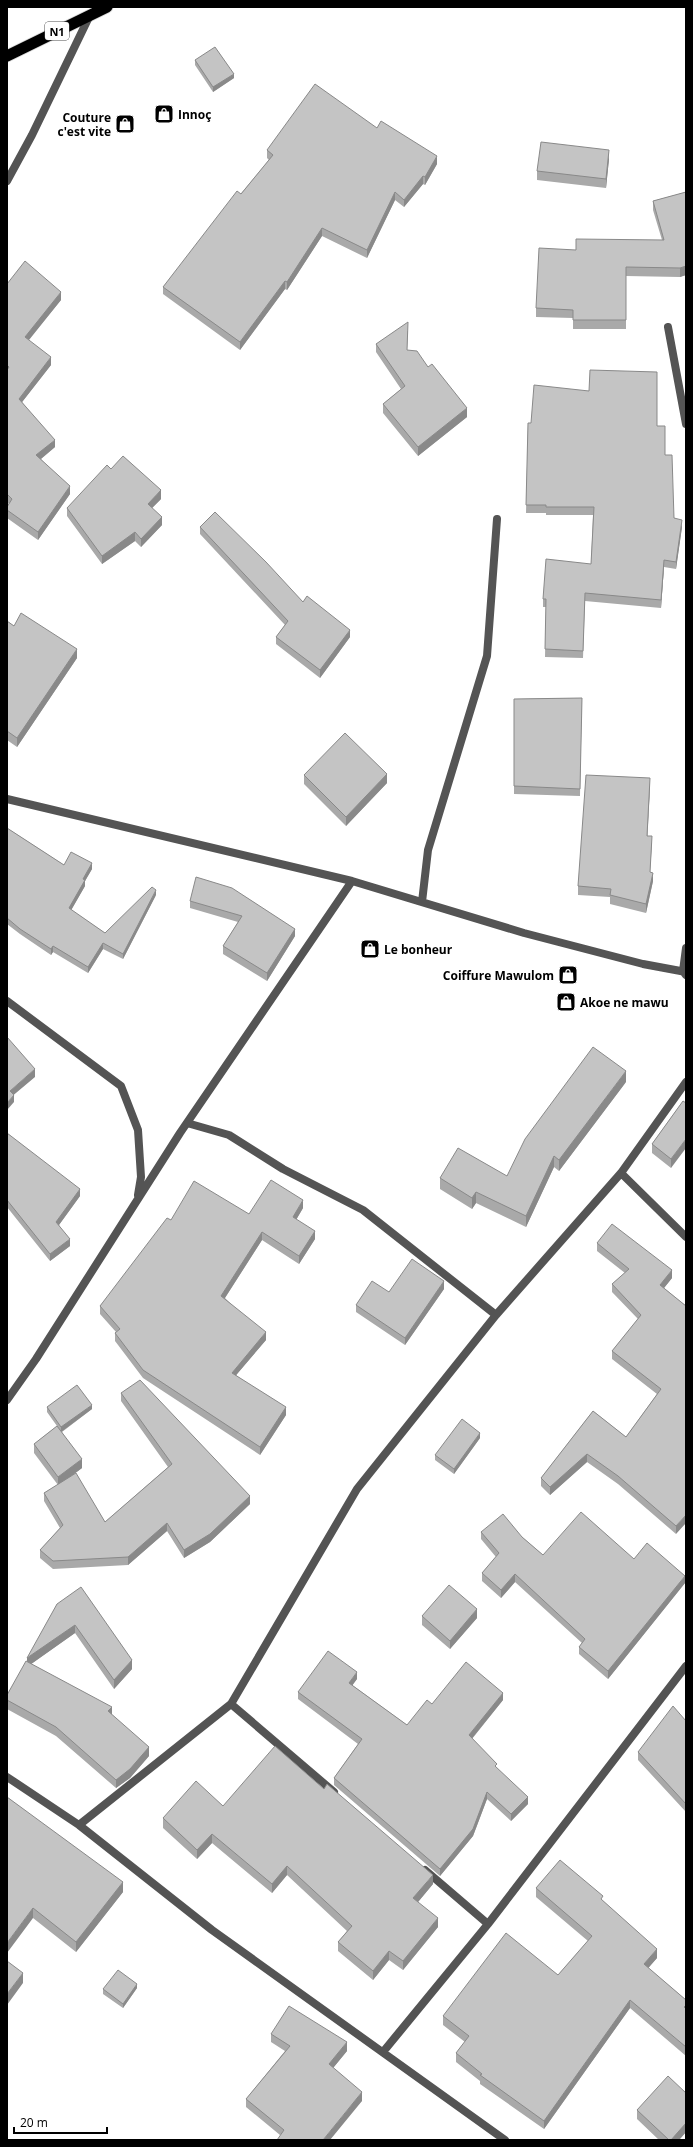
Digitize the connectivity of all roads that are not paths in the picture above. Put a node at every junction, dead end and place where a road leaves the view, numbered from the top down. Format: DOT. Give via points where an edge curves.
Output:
graph roads {
  1 [pos="106,7"];
  2 [pos="90,15"];
  3 [pos="7,56"];
  4 [pos="7,181"];
  5 [pos="668,327"];
  6 [pos="686,424"];
  7 [pos="497,519"];
  8 [pos="7,800"];
  9 [pos="352,881"];
  10 [pos="422,902"];
  11 [pos="686,948"];
  12 [pos="685,973"];
  13 [pos="7,1000"];
  14 [pos="686,1082"];
  15 [pos="187,1123"];
  16 [pos="621,1173"];
  17 [pos="137,1200"];
  18 [pos="686,1237"];
  19 [pos="496,1315"];
  20 [pos="7,1400"];
  21 [pos="686,1666"];
  22 [pos="231,1704"];
  23 [pos="7,1777"];
  24 [pos="339,1796"];
  25 [pos="79,1825"];
  26 [pos="416,1863"];
  27 [pos="488,1924"];
  28 [pos="383,2052"];
  29 [pos="505,2140"];
  1 -- 2 [label="highway, N1"];
  2 -- 3 [label="highway, N1"];
  2 -- 4 [label="street"];
  5 -- 6 [label="street"];
  7 -- 10 [label="street" via="487,656 428,850"];
  8 -- 9 [label="street"];
  9 -- 10 [label="street"];
  9 -- 15 [label="street"];
  10 -- 12 [label="street" via="524,933"];
  11 -- 12 [label="street"];
  13 -- 17 [label="street" via="121,1086 138,1130 141,1177"];
  14 -- 16 [label="street"];
  15 -- 17 [label="street"];
  15 -- 19 [label="street" via="229,1135 283,1169 363,1210"];
  16 -- 18 [label="street"];
  16 -- 19 [label="street"];
  17 -- 20 [label="street"];
  19 -- 22 [label="street" via="357,1489"];
  21 -- 27 [label="street"];
  22 -- 24 [label="street"];
  22 -- 25 [label="street"];
  23 -- 25 [label="street"];
  25 -- 28 [label="street" via="212,1930"];
  26 -- 27 [label="street"];
  27 -- 28 [label="street"];
  28 -- 29 [label="street"];
}
